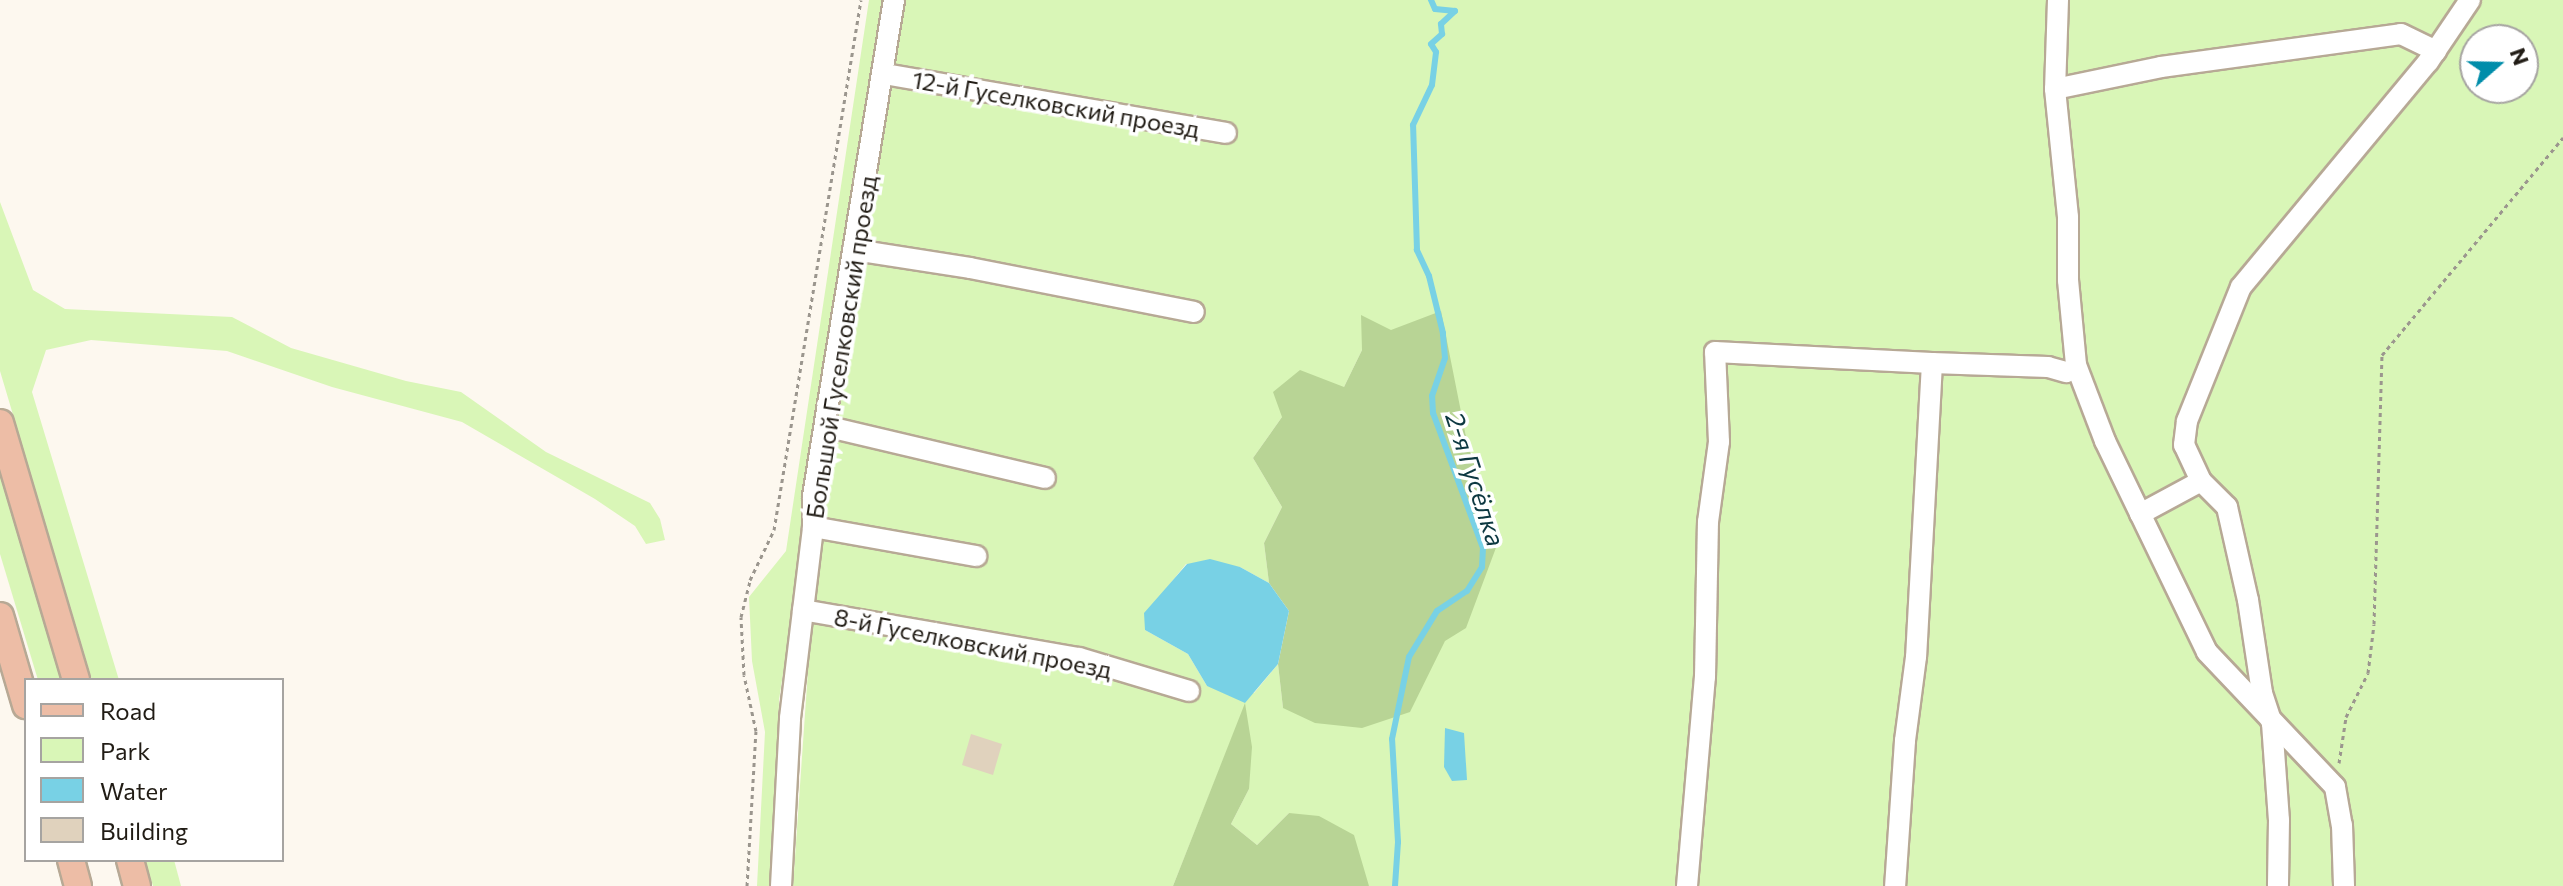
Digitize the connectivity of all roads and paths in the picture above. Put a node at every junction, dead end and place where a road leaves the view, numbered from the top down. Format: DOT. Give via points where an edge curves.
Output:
graph roads {
  1 [pos="861,0"];
  2 [pos="894,0"];
  3 [pos="2058,0"];
  4 [pos="2470,0"];
  5 [pos="2436,51"];
  6 [pos="885,74"];
  7 [pos="2055,89"];
  8 [pos="1226,133"];
  9 [pos="2563,138"];
  10 [pos="855,250"];
  11 [pos="1194,312"];
  12 [pos="1932,363"];
  13 [pos="2066,372"];
  14 [pos="0,423"];
  15 [pos="825,426"];
  16 [pos="1045,478"];
  17 [pos="2201,481"];
  18 [pos="2140,514"];
  19 [pos="813,527"];
  20 [pos="976,556"];
  21 [pos="803,610"];
  22 [pos="0,616"];
  23 [pos="75,678"];
  24 [pos="1189,691"];
  25 [pos="24,698"];
  26 [pos="2272,723"];
  27 [pos="2335,787"];
  28 [pos="72,862"];
  29 [pos="131,862"];
  30 [pos="78,886"];
  31 [pos="137,886"];
  32 [pos="747,886"];
  33 [pos="781,886"];
  34 [pos="1687,886"];
  35 [pos="1895,886"];
  36 [pos="2278,886"];
  37 [pos="2344,886"];
  1 -- 32 [label="path" via="774,530 750,580 741,617 744,675 756,731"];
  2 -- 6 [label="street, Большой Гуселковский проезд"];
  3 -- 7 [label="street"];
  4 -- 5 [label="street"];
  5 -- 7 [label="street" via="2401,34 2176,65"];
  5 -- 17 [label="street" via="2241,287 2187,421 2184,445"];
  6 -- 8 [label="street, 12-й Гуселковский проезд"];
  6 -- 10 [label="street, Большой Гуселковский проезд"];
  7 -- 18 [label="street" via="2076,365"];
  9 -- 27 [label="path" via="2382,355 2374,624 2368,673 2346,717"];
  10 -- 11 [label="street"];
  10 -- 15 [label="street, Большой Гуселковский проезд"];
  12 -- 13 [label="street"];
  12 -- 34 [label="street" via="1715,352 1719,442 1708,522 1705,677"];
  12 -- 35 [label="street" via="1916,657"];
  14 -- 23 [label="main road"];
  15 -- 16 [label="street"];
  15 -- 19 [label="street, Большой Гуселковский проезд"];
  17 -- 18 [label="street"];
  17 -- 26 [label="street" via="2227,507"];
  18 -- 26 [label="street" via="2207,652"];
  19 -- 20 [label="street"];
  19 -- 21 [label="street, Большой Гуселковский проезд"];
  21 -- 24 [label="street, 8-й Гуселковский проезд" via="1079,658"];
  21 -- 33 [label="street, Большой Гуселковский проезд" via="790,718"];
  22 -- 25 [label="main road"];
  26 -- 27 [label="street"];
  26 -- 36 [label="street"];
  27 -- 37 [label="street"];
  28 -- 30 [label="main road"];
  29 -- 31 [label="main road"];
}
